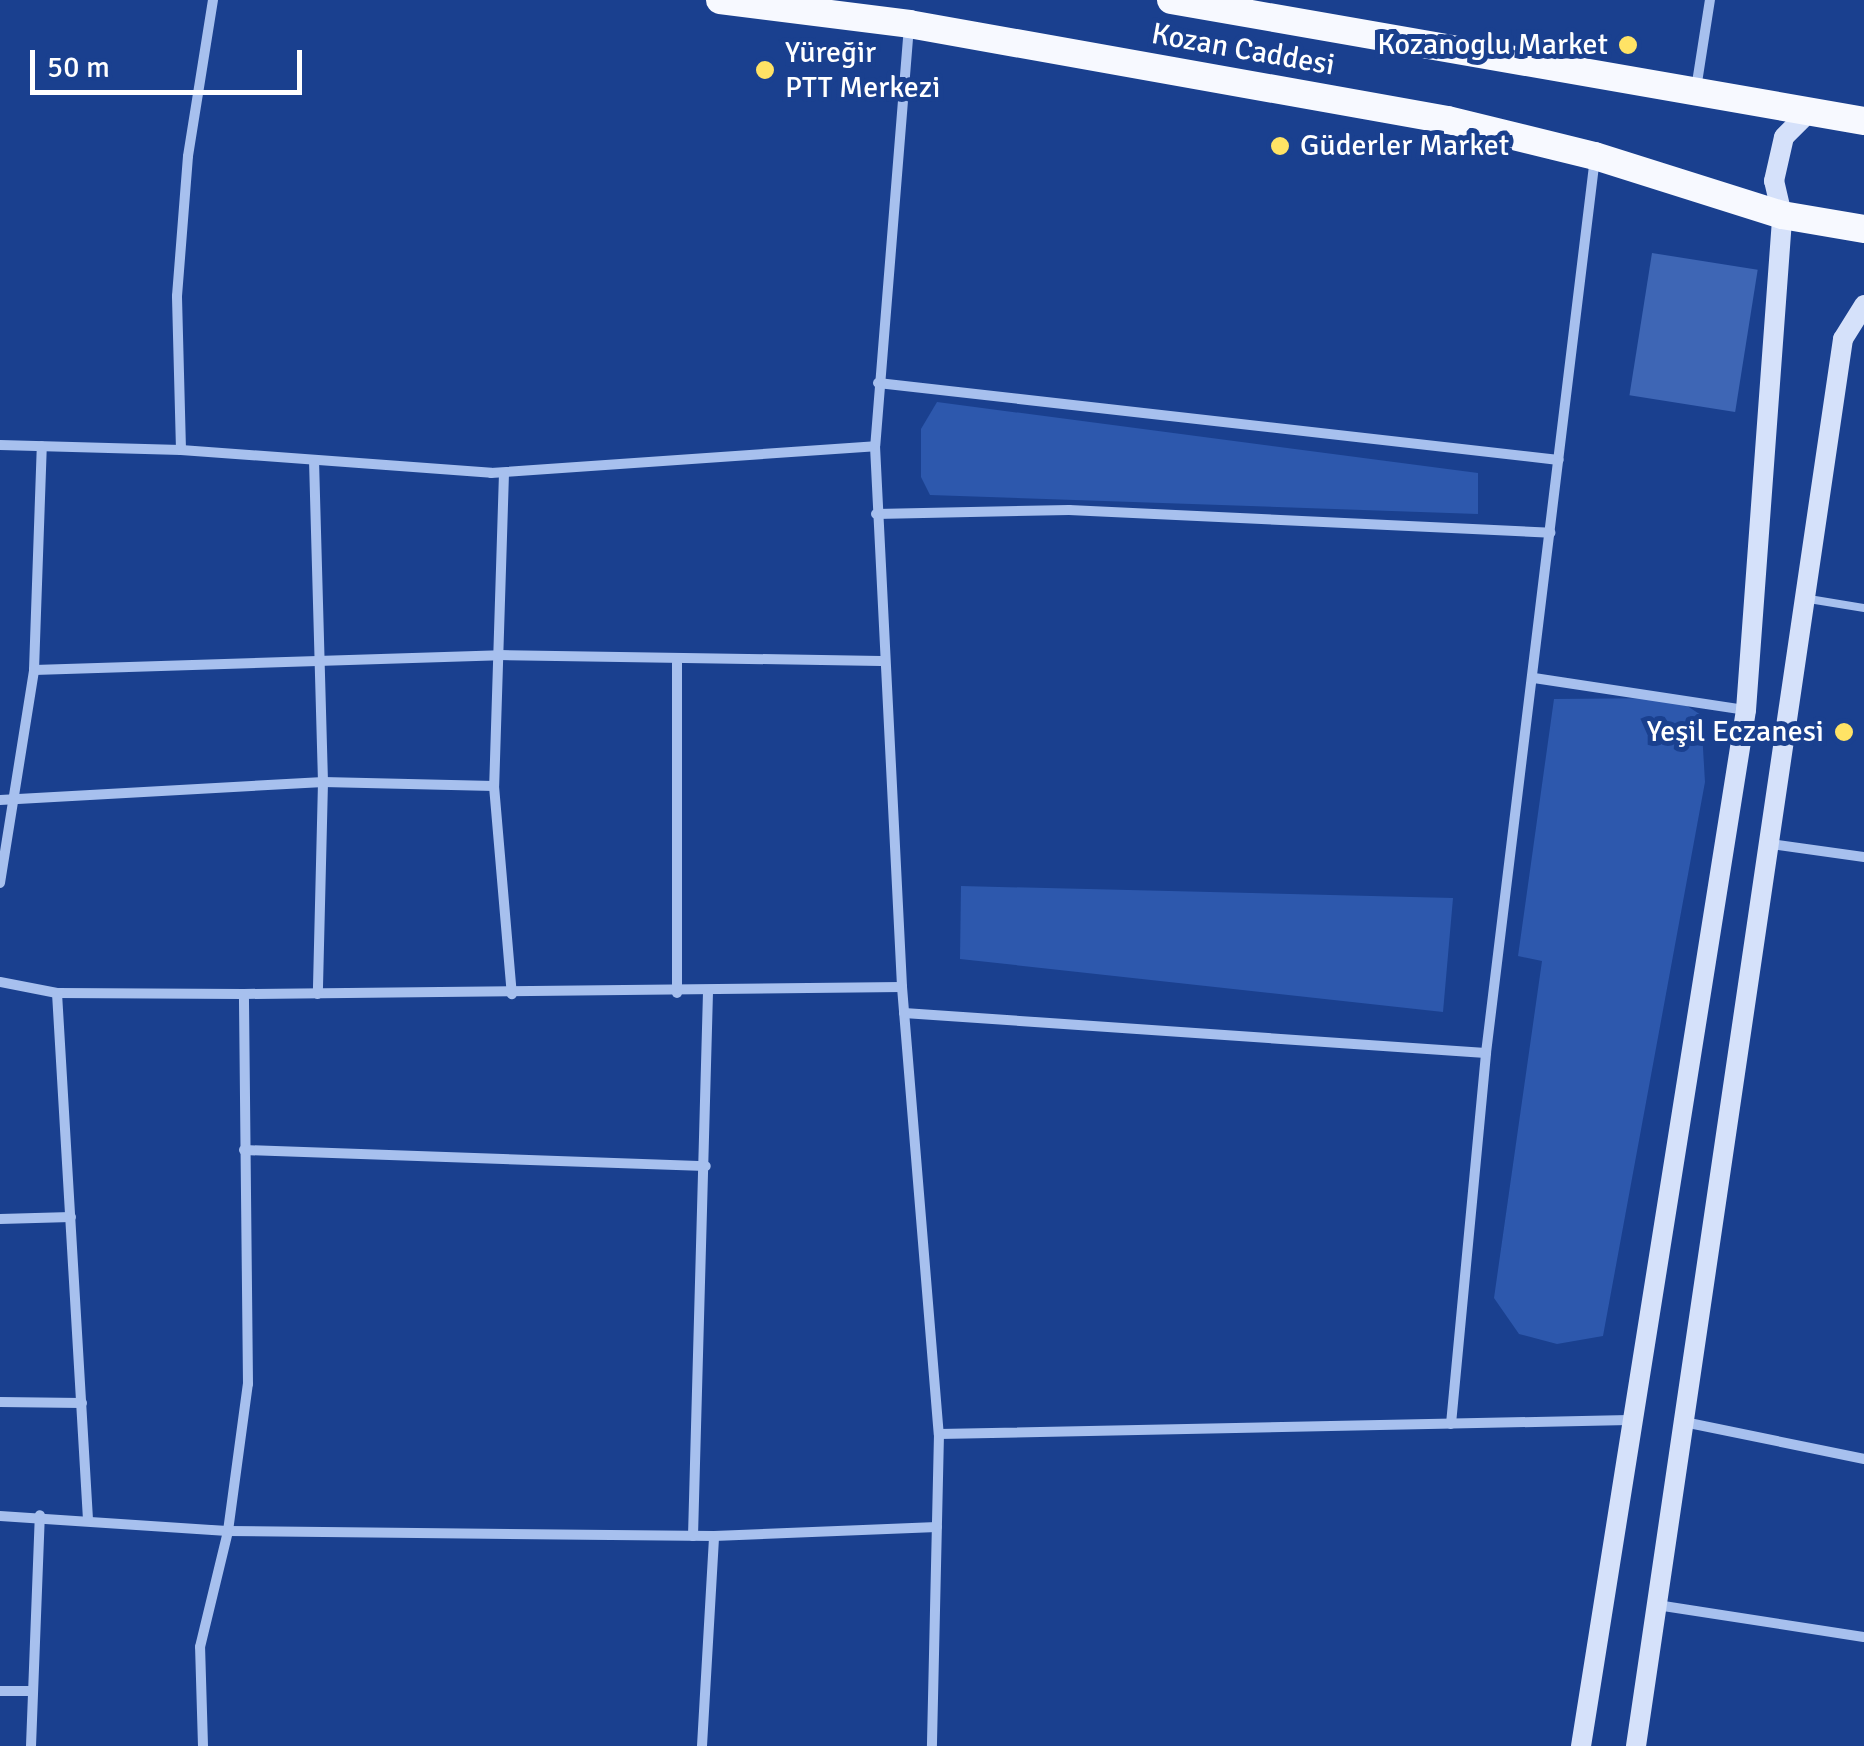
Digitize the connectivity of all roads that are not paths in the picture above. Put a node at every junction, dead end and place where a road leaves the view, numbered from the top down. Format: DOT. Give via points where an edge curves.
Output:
graph roads {
  1 [pos="213,0"];
  2 [pos="720,0"];
  3 [pos="1710,0"];
  4 [pos="1188,1"];
  5 [pos="910,24"];
  6 [pos="1696,90"];
  7 [pos="1811,110"];
  8 [pos="1864,121"];
  9 [pos="1595,156"];
  10 [pos="1782,215"];
  11 [pos="1864,229"];
  12 [pos="1864,305"];
  13 [pos="878,383"];
  14 [pos="0,445"];
  15 [pos="42,446"];
  16 [pos="875,446"];
  17 [pos="182,450"];
  18 [pos="314,460"];
  19 [pos="1559,460"];
  20 [pos="504,473"];
  21 [pos="876,514"];
  22 [pos="1550,533"];
  23 [pos="1806,599"];
  24 [pos="1864,608"];
  25 [pos="500,655"];
  26 [pos="318,661"];
  27 [pos="881,662"];
  28 [pos="677,663"];
  29 [pos="34,670"];
  30 [pos="1534,678"];
  31 [pos="1746,710"];
  32 [pos="323,782"];
  33 [pos="494,786"];
  34 [pos="4,800"];
  35 [pos="1770,844"];
  36 [pos="1864,857"];
  37 [pos="0,884"];
  38 [pos="0,982"];
  39 [pos="902,986"];
  40 [pos="57,992"];
  41 [pos="676,993"];
  42 [pos="708,993"];
  43 [pos="244,994"];
  44 [pos="318,994"];
  45 [pos="512,994"];
  46 [pos="904,1013"];
  47 [pos="1486,1053"];
  48 [pos="244,1150"];
  49 [pos="706,1166"];
  50 [pos="71,1218"];
  51 [pos="0,1219"];
  52 [pos="0,1402"];
  53 [pos="82,1402"];
  54 [pos="1629,1420"];
  55 [pos="1684,1422"];
  56 [pos="1450,1424"];
  57 [pos="939,1434"];
  58 [pos="1864,1459"];
  59 [pos="40,1515"];
  60 [pos="0,1516"];
  61 [pos="88,1519"];
  62 [pos="937,1528"];
  63 [pos="228,1531"];
  64 [pos="693,1536"];
  65 [pos="714,1536"];
  66 [pos="1657,1605"];
  67 [pos="1864,1637"];
  68 [pos="0,1690"];
  69 [pos="32,1691"];
  70 [pos="31,1746"];
  71 [pos="203,1746"];
  72 [pos="702,1746"];
  73 [pos="932,1746"];
  74 [pos="1581,1746"];
  75 [pos="1636,1746"];
  1 -- 17 [label="street" via="188,156 177,296"];
  2 -- 5 [label="highway, Kozan Caddesi"];
  3 -- 6 [label="street"];
  4 -- 6 [label="highway, Kozan Caddesi"];
  5 -- 9 [label="highway, Kozan Caddesi" via="1448,120"];
  5 -- 13 [label="street"];
  6 -- 7 [label="highway, Kozan Caddesi"];
  7 -- 8 [label="highway, Kozan Caddesi"];
  7 -- 10 [label="main road" via="1784,137 1774,181"];
  9 -- 10 [label="highway, Kozan Caddesi"];
  9 -- 19 [label="street"];
  10 -- 11 [label="highway, Kozan Caddesi"];
  10 -- 31 [label="main road"];
  12 -- 23 [label="main road" via="1843,339"];
  13 -- 16 [label="street"];
  13 -- 19 [label="street"];
  14 -- 15 [label="street"];
  15 -- 17 [label="street"];
  15 -- 29 [label="street"];
  16 -- 20 [label="street"];
  16 -- 21 [label="street"];
  17 -- 18 [label="street"];
  18 -- 20 [label="street"];
  18 -- 26 [label="street"];
  19 -- 22 [label="street"];
  20 -- 25 [label="street"];
  21 -- 22 [label="street" via="1070,510"];
  21 -- 27 [label="street"];
  22 -- 30 [label="street"];
  23 -- 24 [label="lane"];
  23 -- 35 [label="main road"];
  25 -- 26 [label="street"];
  25 -- 28 [label="street"];
  25 -- 33 [label="street"];
  26 -- 29 [label="street"];
  26 -- 32 [label="street"];
  27 -- 28 [label="street"];
  27 -- 39 [label="street"];
  28 -- 41 [label="street"];
  29 -- 34 [label="street"];
  30 -- 31 [label="street"];
  30 -- 47 [label="street"];
  31 -- 54 [label="main road"];
  32 -- 33 [label="street"];
  32 -- 34 [label="street"];
  32 -- 44 [label="street"];
  33 -- 45 [label="street"];
  34 -- 37 [label="street"];
  35 -- 36 [label="street"];
  35 -- 55 [label="main road"];
  38 -- 40 [label="street"];
  39 -- 42 [label="street"];
  39 -- 46 [label="street"];
  40 -- 43 [label="street"];
  40 -- 50 [label="street"];
  41 -- 42 [label="street"];
  41 -- 45 [label="street"];
  42 -- 49 [label="street"];
  43 -- 44 [label="street"];
  43 -- 48 [label="street"];
  44 -- 45 [label="street"];
  46 -- 47 [label="street"];
  46 -- 57 [label="street"];
  47 -- 56 [label="street"];
  48 -- 49 [label="street"];
  48 -- 63 [label="street" via="248,1384"];
  49 -- 64 [label="street"];
  50 -- 51 [label="street"];
  50 -- 53 [label="street"];
  52 -- 53 [label="street"];
  53 -- 61 [label="street"];
  54 -- 56 [label="street"];
  54 -- 74 [label="main road"];
  55 -- 58 [label="street"];
  55 -- 66 [label="main road"];
  56 -- 57 [label="street"];
  57 -- 62 [label="street"];
  59 -- 60 [label="street"];
  59 -- 61 [label="street"];
  59 -- 69 [label="street"];
  61 -- 63 [label="street"];
  62 -- 65 [label="street"];
  62 -- 73 [label="street"];
  63 -- 64 [label="street"];
  63 -- 71 [label="street" via="200,1647"];
  64 -- 65 [label="street"];
  65 -- 72 [label="street"];
  66 -- 67 [label="street"];
  66 -- 75 [label="main road"];
  68 -- 69 [label="street"];
  69 -- 70 [label="street"];
}
